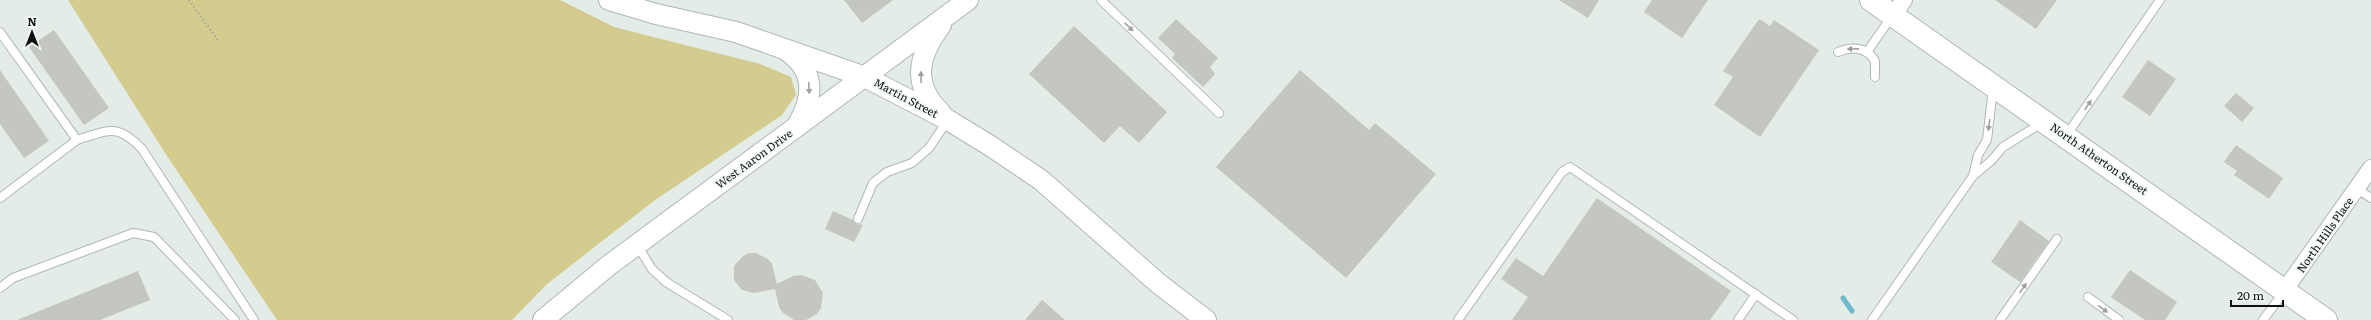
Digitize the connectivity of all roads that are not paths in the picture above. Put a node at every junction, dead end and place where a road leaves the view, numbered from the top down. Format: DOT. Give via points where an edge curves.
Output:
graph roads {
  1 [pos="609,0"];
  2 [pos="968,0"];
  3 [pos="1101,0"];
  4 [pos="1871,0"];
  5 [pos="2160,0"];
  6 [pos="1898,8"];
  7 [pos="949,14"];
  8 [pos="0,32"];
  9 [pos="781,47"];
  10 [pos="1838,52"];
  11 [pos="1867,52"];
  12 [pos="865,77"];
  13 [pos="1875,77"];
  14 [pos="1993,87"];
  15 [pos="1219,113"];
  16 [pos="948,120"];
  17 [pos="2044,122"];
  18 [pos="795,128"];
  19 [pos="2066,137"];
  20 [pos="77,140"];
  21 [pos="2371,168"];
  22 [pos="1973,176"];
  23 [pos="2357,189"];
  24 [pos="0,198"];
  25 [pos="2371,198"];
  26 [pos="858,219"];
  27 [pos="2057,239"];
  28 [pos="637,245"];
  29 [pos="1158,284"];
  30 [pos="0,288"];
  31 [pos="2284,291"];
  32 [pos="1756,294"];
  33 [pos="2088,297"];
  34 [pos="235,320"];
  35 [pos="254,320"];
  36 [pos="543,320"];
  37 [pos="728,320"];
  38 [pos="1188,320"];
  39 [pos="1206,320"];
  40 [pos="1458,320"];
  41 [pos="1738,320"];
  42 [pos="1793,320"];
  43 [pos="1872,320"];
  44 [pos="2000,320"];
  45 [pos="2119,320"];
  46 [pos="2263,320"];
  47 [pos="2326,320"];
  1 -- 9 [label="street, Martin Street" via="656,14 736,32"];
  2 -- 7 [label="street, West Aaron Drive"];
  3 -- 15 [label="lane, one-way"];
  4 -- 6 [label="main road, North Atherton Street"];
  19 -- 5 [label="lane, one-way"];
  6 -- 11 [label="lane"];
  6 -- 14 [label="main road, North Atherton Street"];
  7 -- 12 [label="street, West Aaron Drive"];
  16 -- 7 [label="street, one-way" via="932,105 920,77 931,39"];
  8 -- 20 [label="lane"];
  9 -- 12 [label="street, Martin Street"];
  9 -- 18 [label="street, one-way" via="797,58 803,66 810,87 807,106"];
  11 -- 10 [label="lane, one-way" via="1852,48"];
  11 -- 13 [label="lane" via="1875,61"];
  12 -- 16 [label="street, Martin Street"];
  12 -- 18 [label="street, West Aaron Drive"];
  14 -- 17 [label="main road, North Atherton Street"];
  14 -- 22 [label="lane, one-way" via="1987,140 1978,155"];
  16 -- 26 [label="lane" via="929,148 912,164 887,172 874,183"];
  16 -- 29 [label="street, Martin Street" via="989,144 1041,180"];
  17 -- 19 [label="main road, North Atherton Street"];
  17 -- 22 [label="lane" via="2003,146 1991,161"];
  18 -- 28 [label="street, West Aaron Drive"];
  19 -- 31 [label="main road, North Atherton Street"];
  20 -- 24 [label="lane"];
  20 -- 35 [label="lane" via="111,130 128,134 142,149"];
  21 -- 23 [label="street, North Hills Place"];
  22 -- 43 [label="lane"];
  23 -- 25 [label="lane"];
  23 -- 31 [label="street, North Hills Place"];
  44 -- 27 [label="lane, one-way"];
  28 -- 36 [label="street, West Aaron Drive" via="569,296"];
  28 -- 37 [label="lane" via="652,269 666,282"];
  29 -- 38 [label="street, Martin Street"];
  29 -- 39 [label="street, Martin Street"];
  30 -- 34 [label="lane" via="13,278 133,233 154,237"];
  31 -- 46 [label="lane, North Hills Place"];
  31 -- 47 [label="main road, North Atherton Street"];
  32 -- 40 [label="lane" via="1570,167 1562,172"];
  32 -- 41 [label="lane"];
  32 -- 42 [label="lane"];
  33 -- 45 [label="lane, one-way"];
}
